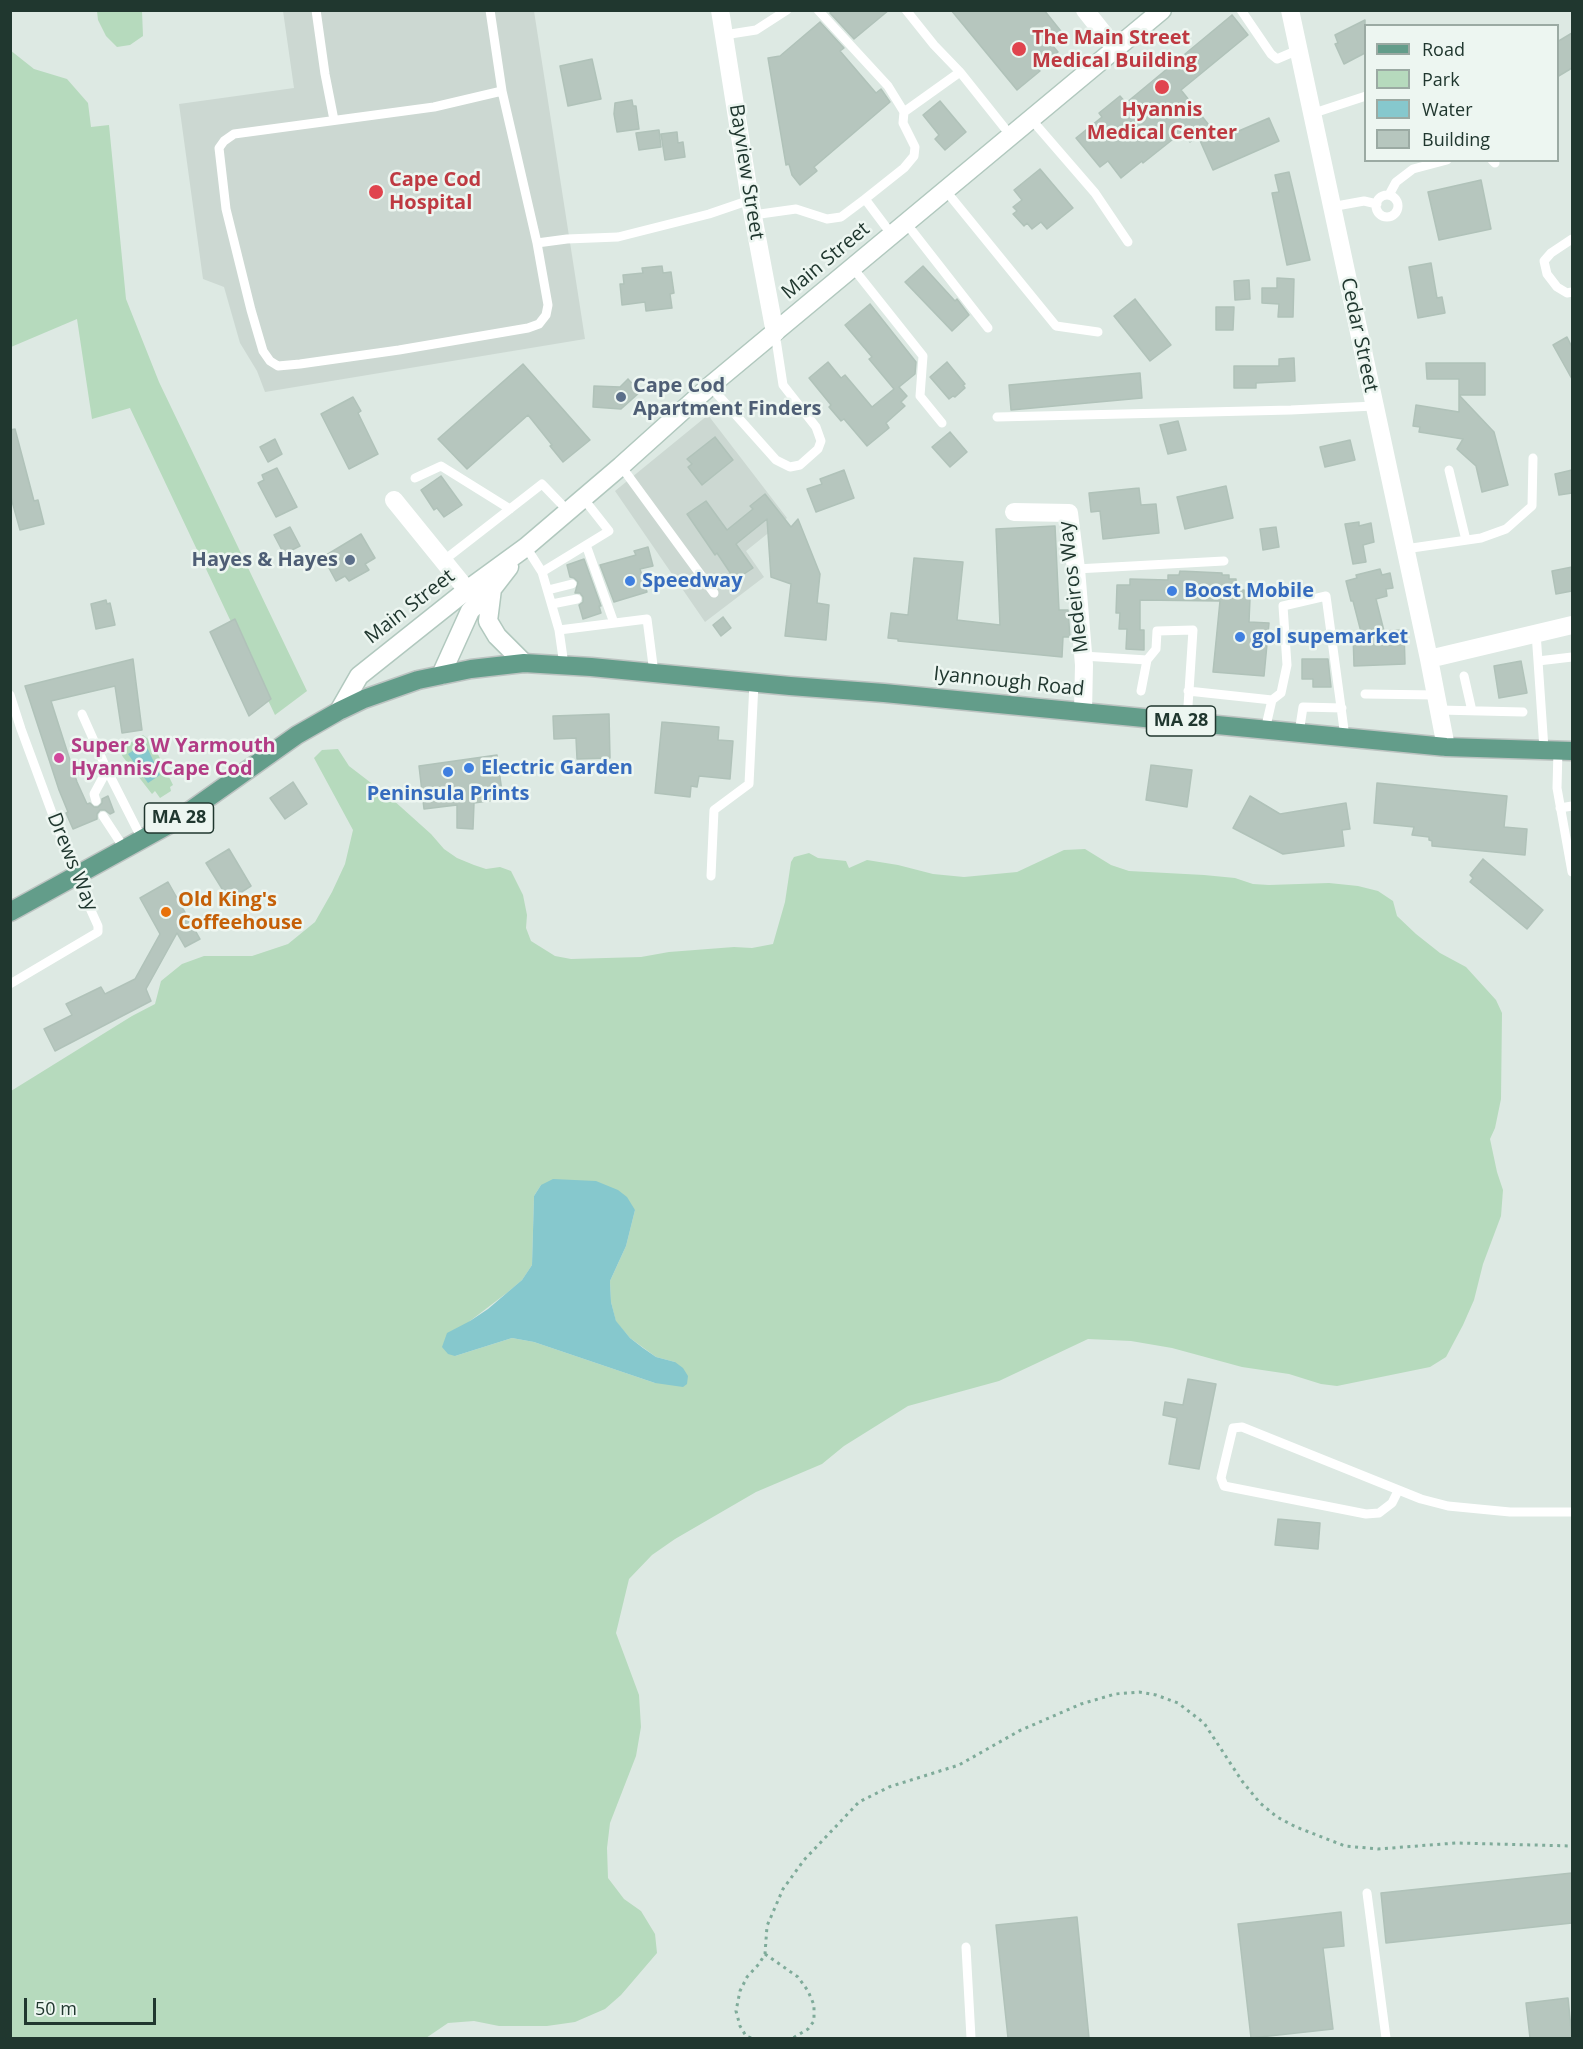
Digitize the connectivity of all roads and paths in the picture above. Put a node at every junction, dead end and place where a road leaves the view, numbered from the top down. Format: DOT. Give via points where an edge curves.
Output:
graph roads {
  1 [pos="316,10"];
  2 [pos="490,10"];
  3 [pos="720,10"];
  4 [pos="787,10"];
  5 [pos="818,10"];
  6 [pos="906,10"];
  7 [pos="1085,10"];
  8 [pos="1162,10"];
  9 [pos="1241,10"];
  10 [pos="1290,10"];
  11 [pos="724,34"];
  12 [pos="1115,48"];
  13 [pos="1298,50"];
  14 [pos="960,72"];
  15 [pos="502,91"];
  16 [pos="1364,96"];
  17 [pos="904,112"];
  18 [pos="1311,114"];
  19 [pos="1031,119"];
  20 [pos="334,120"];
  21 [pos="1011,136"];
  22 [pos="1439,162"];
  23 [pos="945,191"];
  24 [pos="1389,195"];
  25 [pos="865,199"];
  26 [pos="1377,204"];
  27 [pos="1331,207"];
  28 [pos="752,208"];
  29 [pos="899,229"];
  30 [pos="1572,239"];
  31 [pos="1128,242"];
  32 [pos="537,243"];
  33 [pos="853,268"];
  34 [pos="1572,292"];
  35 [pos="988,328"];
  36 [pos="1098,332"];
  37 [pos="775,333"];
  38 [pos="710,386"];
  39 [pos="1374,406"];
  40 [pos="997,417"];
  41 [pos="942,423"];
  42 [pos="1533,458"];
  43 [pos="621,466"];
  44 [pos="1449,470"];
  45 [pos="415,478"];
  46 [pos="583,498"];
  47 [pos="394,500"];
  48 [pos="510,509"];
  49 [pos="568,511"];
  50 [pos="1014,512"];
  51 [pos="1466,540"];
  52 [pos="586,545"];
  53 [pos="524,548"];
  54 [pos="1405,549"];
  55 [pos="443,561"];
  56 [pos="1224,561"];
  57 [pos="1076,569"];
  58 [pos="543,572"];
  59 [pos="572,584"];
  60 [pos="492,589"];
  61 [pos="467,590"];
  62 [pos="548,590"];
  63 [pos="714,593"];
  64 [pos="577,599"];
  65 [pos="552,604"];
  66 [pos="614,623"];
  67 [pos="1572,626"];
  68 [pos="559,630"];
  69 [pos="1536,633"];
  70 [pos="1083,656"];
  71 [pos="1572,657"];
  72 [pos="1429,659"];
  73 [pos="1147,660"];
  74 [pos="1538,661"];
  75 [pos="524,663"];
  76 [pos="564,665"];
  77 [pos="654,673"];
  78 [pos="441,675"];
  79 [pos="1464,676"];
  80 [pos="754,683"];
  81 [pos="1141,691"];
  82 [pos="1188,691"];
  83 [pos="1365,694"];
  84 [pos="10,695"];
  85 [pos="1272,700"];
  86 [pos="1438,703"];
  87 [pos="1342,708"];
  88 [pos="339,711"];
  89 [pos="1472,711"];
  90 [pos="1083,712"];
  91 [pos="1523,712"];
  92 [pos="82,714"];
  93 [pos="1187,721"];
  94 [pos="1265,730"];
  95 [pos="1299,733"];
  96 [pos="1345,737"];
  97 [pos="1446,747"];
  98 [pos="1558,750"];
  99 [pos="107,770"];
  100 [pos="96,801"];
  101 [pos="1572,806"];
  102 [pos="1560,808"];
  103 [pos="103,816"];
  104 [pos="142,839"];
  105 [pos="124,848"];
  106 [pos="1572,872"];
  107 [pos="75,875"];
  108 [pos="711,876"];
  109 [pos="10,912"];
  110 [pos="10,984"];
  111 [pos="1398,1491"];
  112 [pos="1572,1512"];
  113 [pos="1572,1846"];
  114 [pos="1367,1893"];
  115 [pos="966,1947"];
  116 [pos="765,1954"];
  117 [pos="751,2038"];
  118 [pos="793,2038"];
  119 [pos="971,2038"];
  120 [pos="1386,2038"];
  1 -- 20 [label="lane"];
  2 -- 15 [label="lane"];
  3 -- 11 [label="street, Bayview Street"];
  4 -- 11 [label="lane" via="756,30"];
  5 -- 17 [label="lane" via="888,86"];
  6 -- 14 [label="lane"];
  7 -- 12 [label="street"];
  8 -- 12 [label="street, Main Street"];
  9 -- 13 [label="lane" via="1277,59"];
  10 -- 13 [label="street, Cedar Street"];
  11 -- 28 [label="street, Bayview Street"];
  12 -- 19 [label="street, Main Street"];
  13 -- 18 [label="street, Cedar Street"];
  14 -- 17 [label="lane"];
  14 -- 21 [label="lane"];
  15 -- 20 [label="lane" via="434,107"];
  15 -- 32 [label="lane"];
  16 -- 18 [label="lane"];
  17 -- 25 [label="lane" via="903,123 915,147 914,156"];
  18 -- 27 [label="street, Cedar Street"];
  19 -- 21 [label="street, Main Street"];
  19 -- 31 [label="lane" via="1095,193"];
  20 -- 32 [label="lane" via="234,134 219,148 226,209 251,310 263,351 278,366 399,350 539,324 548,305"];
  21 -- 23 [label="street, Main Street"];
  22 -- 24 [label="lane" via="1413,169 1396,182"];
  23 -- 29 [label="street, Main Street"];
  23 -- 36 [label="lane" via="1056,326"];
  24 -- 26 [label="lane"];
  24 -- 26 [label="lane" via="1398,205 1393,214 1383,215"];
  25 -- 28 [label="lane" via="841,217 828,219 796,209"];
  25 -- 29 [label="lane"];
  26 -- 27 [label="lane" via="1364,201"];
  27 -- 39 [label="street, Cedar Street"];
  28 -- 32 [label="lane" via="709,214 618,237"];
  28 -- 37 [label="street, Bayview Street"];
  29 -- 33 [label="street, Main Street"];
  29 -- 35 [label="lane"];
  30 -- 34 [label="lane" via="1545,261 1547,274 1557,287"];
  33 -- 37 [label="street, Main Street"];
  33 -- 41 [label="lane" via="923,356 920,396"];
  37 -- 38 [label="street, Main Street"];
  37 -- 38 [label="lane" via="783,385 816,428 821,441 818,449 800,465 790,466 776,460"];
  38 -- 43 [label="street, Main Street"];
  39 -- 40 [label="lane"];
  39 -- 54 [label="street, Cedar Street"];
  42 -- 51 [label="lane" via="1532,506 1506,529"];
  43 -- 46 [label="street, Main Street"];
  43 -- 63 [label="lane"];
  44 -- 51 [label="lane"];
  45 -- 48 [label="lane" via="441,466"];
  46 -- 49 [label="street, Main Street"];
  46 -- 52 [label="lane" via="609,531"];
  47 -- 55 [label="street"];
  48 -- 49 [label="lane" via="542,484"];
  48 -- 55 [label="lane"];
  49 -- 53 [label="street, Main Street"];
  50 -- 57 [label="street, Medeiros Way" via="1069,513"];
  51 -- 54 [label="lane"];
  52 -- 58 [label="lane"];
  52 -- 66 [label="lane" via="599,594"];
  53 -- 58 [label="lane"];
  53 -- 60 [label="street, Main Street"];
  53 -- 61 [label="street, Main Street"];
  54 -- 72 [label="street, Cedar Street"];
  55 -- 61 [label="street"];
  56 -- 57 [label="lane"];
  57 -- 70 [label="street, Medeiros Way"];
  58 -- 62 [label="lane"];
  59 -- 62 [label="lane"];
  60 -- 75 [label="street" via="488,621"];
  60 -- 78 [label="street, Main Street" via="470,610"];
  61 -- 88 [label="street, Main Street" via="359,676"];
  62 -- 65 [label="lane"];
  64 -- 65 [label="lane"];
  65 -- 68 [label="lane"];
  66 -- 68 [label="lane"];
  66 -- 77 [label="lane" via="647,619"];
  67 -- 69 [label="street"];
  68 -- 76 [label="lane"];
  69 -- 72 [label="street"];
  69 -- 74 [label="lane"];
  70 -- 73 [label="lane"];
  70 -- 90 [label="street, Medeiros Way"];
  71 -- 74 [label="lane"];
  72 -- 86 [label="street, Cedar Street"];
  73 -- 81 [label="lane"];
  73 -- 82 [label="lane" via="1156,649 1157,631 1193,630"];
  74 -- 98 [label="lane"];
  75 -- 76 [label="main road, Iyannough Road / MA 28"];
  75 -- 78 [label="main road, Iyannough Road / MA 28"];
  76 -- 77 [label="main road, Iyannough Road / MA 28"];
  77 -- 80 [label="main road, Iyannough Road / MA 28"];
  78 -- 88 [label="main road, MA 28" via="375,695"];
  79 -- 89 [label="lane"];
  80 -- 90 [label="main road, Iyannough Road / MA 28"];
  80 -- 108 [label="lane" via="749,784 714,810"];
  82 -- 85 [label="lane"];
  82 -- 93 [label="lane"];
  83 -- 86 [label="lane"];
  84 -- 107 [label="lane, Drews Way"];
  85 -- 87 [label="lane" via="1281,693 1287,665 1283,606 1326,596"];
  85 -- 94 [label="lane"];
  86 -- 89 [label="lane"];
  86 -- 97 [label="street, Cedar Street"];
  87 -- 95 [label="lane" via="1303,707"];
  87 -- 96 [label="lane"];
  88 -- 104 [label="main road, MA 28" via="297,735 177,820"];
  89 -- 91 [label="lane"];
  90 -- 93 [label="main road, Iyannough Road / MA 28"];
  92 -- 99 [label="lane"];
  93 -- 94 [label="main road, Iyannough Road / MA 28"];
  94 -- 95 [label="main road, Iyannough Road / MA 28"];
  95 -- 96 [label="main road, Iyannough Road / MA 28"];
  96 -- 97 [label="main road, Iyannough Road / MA 28"];
  97 -- 98 [label="main road, Iyannough Road / MA 28"];
  98 -- 102 [label="lane"];
  99 -- 100 [label="lane" via="94,794"];
  99 -- 104 [label="lane"];
  101 -- 102 [label="lane"];
  102 -- 106 [label="lane"];
  103 -- 105 [label="lane"];
  104 -- 105 [label="main road, MA 28"];
  105 -- 107 [label="main road, MA 28"];
  107 -- 109 [label="main road, MA 28"];
  107 -- 110 [label="lane, Drews Way" via="98,932"];
  111 -- 111 [label="lane" via="1242,1427 1233,1428 1221,1478 1224,1486 1366,1514 1379,1513 1392,1503"];
  111 -- 112 [label="lane" via="1448,1506"];
  113 -- 116 [label="path" via="1346,1846 1296,1827 1260,1803 1204,1723 1178,1703 1139,1692 1115,1694 1019,1731 959,1765 889,1787 859,1802 804,1860 783,1889 767,1926"];
  114 -- 120 [label="lane"];
  115 -- 119 [label="lane"];
  116 -- 117 [label="path" via="747,1977 736,2011 740,2026"];
  116 -- 118 [label="path" via="798,1977 813,2005 814,2021"];
}
